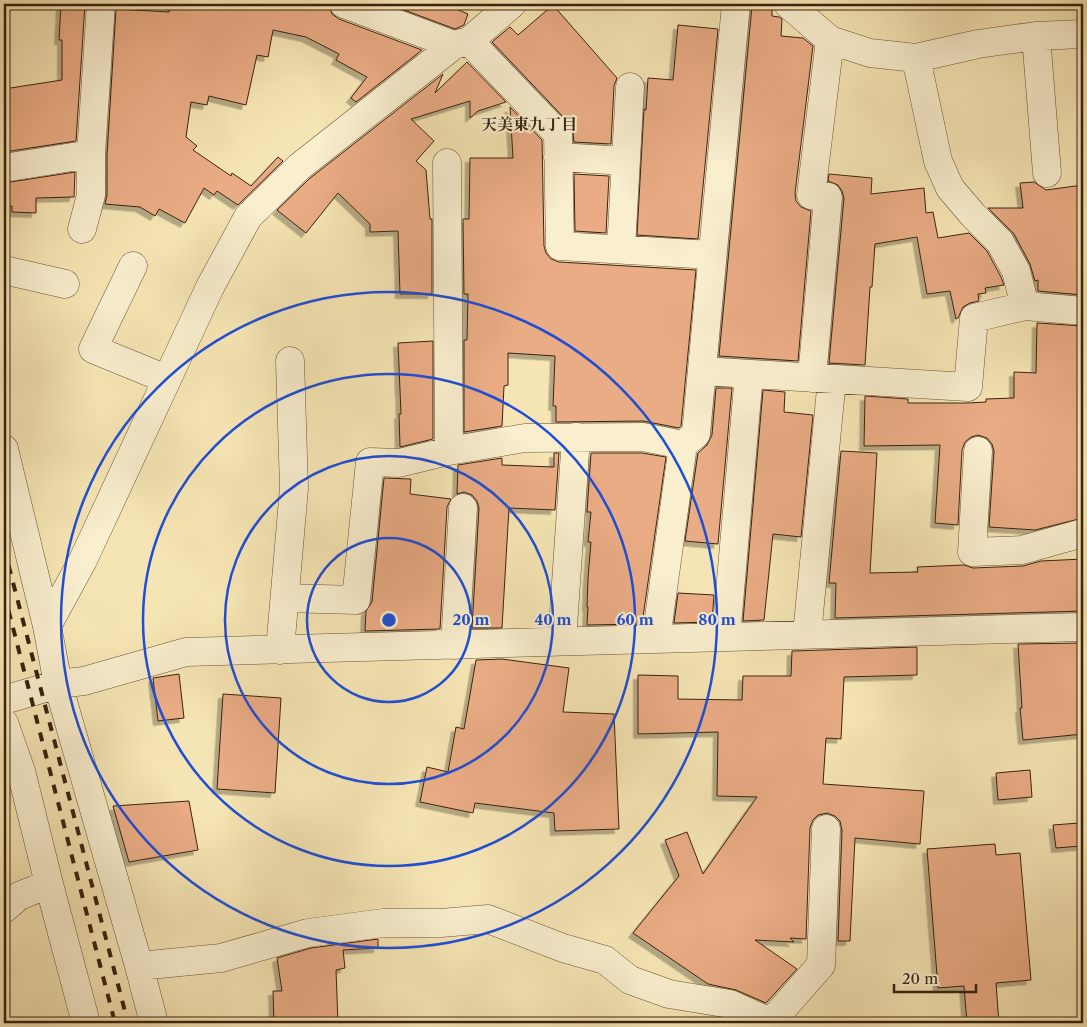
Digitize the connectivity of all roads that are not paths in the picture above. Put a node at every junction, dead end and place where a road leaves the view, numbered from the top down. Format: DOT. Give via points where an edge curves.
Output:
graph roads {
  1 [pos="101,4"];
  2 [pos="344,4"];
  3 [pos="512,4"];
  4 [pos="736,4"];
  5 [pos="788,4"];
  6 [pos="1083,34"];
  7 [pos="1036,36"];
  8 [pos="830,40"];
  9 [pos="462,43"];
  10 [pos="916,58"];
  11 [pos="630,87"];
  12 [pos="91,154"];
  13 [pos="558,157"];
  14 [pos="626,161"];
  15 [pos="447,163"];
  16 [pos="4,168"];
  17 [pos="1047,173"];
  18 [pos="82,229"];
  19 [pos="620,249"];
  20 [pos="712,255"];
  21 [pos="133,266"];
  22 [pos="4,270"];
  23 [pos="65,284"];
  24 [pos="1025,306"];
  25 [pos="1083,311"];
  26 [pos="290,361"];
  27 [pos="702,371"];
  28 [pos="749,374"];
  29 [pos="166,379"];
  30 [pos="822,379"];
  31 [pos="576,437"];
  32 [pos="683,445"];
  33 [pos="4,449"];
  34 [pos="978,451"];
  35 [pos="449,452"];
  36 [pos="463,508"];
  37 [pos="1083,533"];
  38 [pos="285,598"];
  39 [pos="48,626"];
  40 [pos="1083,627"];
  41 [pos="807,634"];
  42 [pos="726,637"];
  43 [pos="656,639"];
  44 [pos="562,641"];
  45 [pos="455,644"];
  46 [pos="280,650"];
  47 [pos="58,684"];
  48 [pos="4,700"];
  49 [pos="4,723"];
  50 [pos="826,829"];
  51 [pos="49,884"];
  52 [pos="4,909"];
  53 [pos="139,966"];
  54 [pos="86,1023"];
  55 [pos="154,1023"];
  56 [pos="769,1023"];
  1 -- 12 [label="street"];
  2 -- 9 [label="street"];
  3 -- 9 [label="street"];
  4 -- 20 [label="street"];
  5 -- 8 [label="street"];
  6 -- 7 [label="street"];
  7 -- 10 [label="street" via="978,44"];
  7 -- 17 [label="street"];
  8 -- 10 [label="street" via="870,53"];
  8 -- 30 [label="street" via="810,195 828,197"];
  9 -- 13 [label="street" via="558,134"];
  9 -- 29 [label="street" via="299,167 248,217"];
  10 -- 24 [label="street" via="938,161 950,188 1000,242 1016,271"];
  11 -- 14 [label="street"];
  12 -- 16 [label="street"];
  12 -- 18 [label="street" via="91,195"];
  13 -- 14 [label="street"];
  13 -- 19 [label="street" via="560,246"];
  14 -- 19 [label="street"];
  15 -- 35 [label="street"];
  19 -- 20 [label="street"];
  20 -- 27 [label="street"];
  21 -- 29 [label="street" via="93,349"];
  22 -- 23 [label="street"];
  24 -- 25 [label="street"];
  24 -- 30 [label="street" via="974,318 968,387"];
  26 -- 38 [label="street" via="294,488"];
  27 -- 28 [label="street"];
  27 -- 32 [label="street" via="696,434"];
  28 -- 30 [label="street"];
  28 -- 42 [label="street"];
  29 -- 39 [label="street" via="83,560"];
  30 -- 41 [label="street"];
  31 -- 32 [label="street" via="643,437"];
  31 -- 35 [label="street" via="525,438"];
  31 -- 44 [label="street"];
  32 -- 43 [label="street"];
  33 -- 39 [label="street"];
  34 -- 37 [label="street" via="972,552 1022,550"];
  35 -- 38 [label="street" via="399,463 370,462 356,600"];
  36 -- 45 [label="street"];
  38 -- 46 [label="street"];
  39 -- 47 [label="street"];
  40 -- 41 [label="street"];
  41 -- 42 [label="street"];
  42 -- 43 [label="street"];
  43 -- 44 [label="street"];
  44 -- 45 [label="street"];
  45 -- 46 [label="street"];
  46 -- 47 [label="street" via="186,652"];
  47 -- 48 [label="street"];
  47 -- 53 [label="street"];
  49 -- 51 [label="street" via="21,771"];
  50 -- 56 [label="street" via="821,964"];
  51 -- 52 [label="street" via="19,896"];
  51 -- 54 [label="street"];
  53 -- 55 [label="street"];
  53 -- 56 [label="street" via="221,958 308,932 383,923 488,919 563,948 605,960 630,980 669,994 730,1004"];
}
